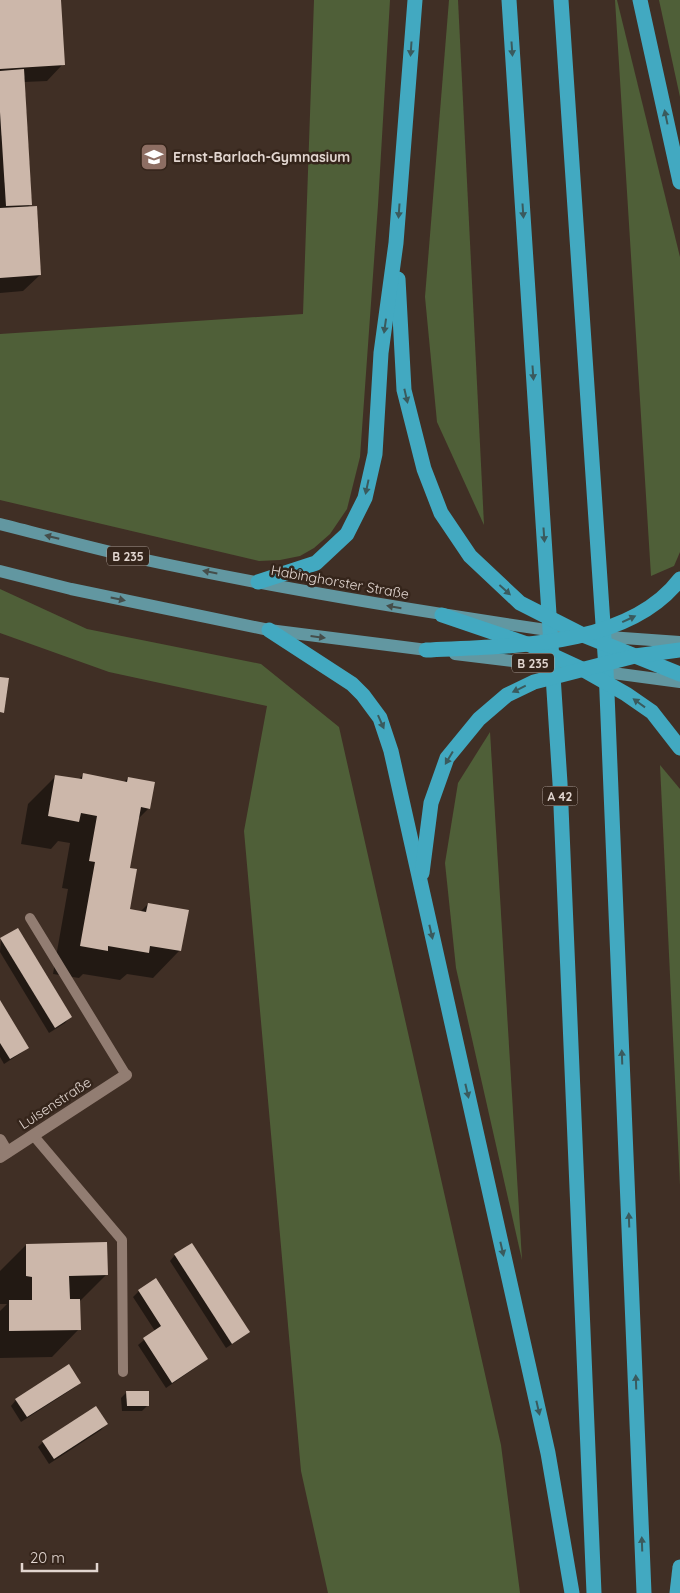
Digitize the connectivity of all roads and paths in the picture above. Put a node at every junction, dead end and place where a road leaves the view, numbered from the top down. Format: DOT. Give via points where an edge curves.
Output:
graph roads {
  1 [pos="415,0"];
  2 [pos="509,0"];
  3 [pos="562,0"];
  4 [pos="640,0"];
  5 [pos="680,182"];
  6 [pos="396,243"];
  7 [pos="0,524"];
  8 [pos="0,571"];
  9 [pos="258,582"];
  10 [pos="678,582"];
  11 [pos="442,616"];
  12 [pos="487,626"];
  13 [pos="269,630"];
  14 [pos="583,635"];
  15 [pos="530,645"];
  16 [pos="677,646"];
  17 [pos="426,650"];
  18 [pos="483,652"];
  19 [pos="635,656"];
  20 [pos="582,669"];
  21 [pos="677,677"];
  22 [pos="676,743"];
  23 [pos="420,885"];
  24 [pos="30,918"];
  25 [pos="126,1075"];
  26 [pos="33,1135"];
  27 [pos="0,1140"];
  28 [pos="4,1154"];
  29 [pos="123,1372"];
  30 [pos="680,1566"];
  31 [pos="572,1593"];
  32 [pos="594,1593"];
  33 [pos="644,1593"];
  34 [pos="677,1593"];
  1 -- 6 [label="highway, one-way"];
  2 -- 32 [label="highway, A 42, one-way" via="560,783"];
  33 -- 3 [label="highway, one-way" via="606,669"];
  5 -- 4 [label="highway, one-way"];
  6 -- 9 [label="highway, one-way" via="381,353 375,454 365,498 347,534 316,563"];
  6 -- 14 [label="highway, one-way" via="404,390 424,469 441,513 470,556 520,604"];
  9 -- 7 [label="main road, Habinghorster Straße / B 235, one-way" via="132,557"];
  8 -- 13 [label="main road, one-way"];
  11 -- 9 [label="main road, Habinghorster Straße / B 235, one-way"];
  14 -- 10 [label="highway, one-way" via="651,608"];
  11 -- 12 [label="highway"];
  12 -- 14 [label="main road"];
  12 -- 15 [label="highway"];
  13 -- 17 [label="main road, one-way"];
  13 -- 23 [label="highway, one-way" via="352,684 380,718 392,751"];
  14 -- 15 [label="highway"];
  14 -- 16 [label="main road"];
  14 -- 19 [label="highway"];
  15 -- 18 [label="highway"];
  15 -- 20 [label="highway"];
  16 -- 19 [label="highway"];
  17 -- 18 [label="highway"];
  18 -- 20 [label="main road, B 235"];
  19 -- 20 [label="highway"];
  19 -- 21 [label="highway"];
  20 -- 21 [label="main road, B 235"];
  22 -- 20 [label="highway, one-way" via="652,712"];
  20 -- 23 [label="highway, one-way" via="534,682 507,695 479,720 447,758 431,803"];
  23 -- 31 [label="highway, one-way" via="548,1453"];
  24 -- 25 [label="lane"];
  25 -- 26 [label="street, Luisenstraße"];
  26 -- 28 [label="street, Luisenstraße"];
  26 -- 29 [label="lane" via="122,1240"];
  27 -- 28 [label="street"];
  30 -- 34 [label="highway"];
}
